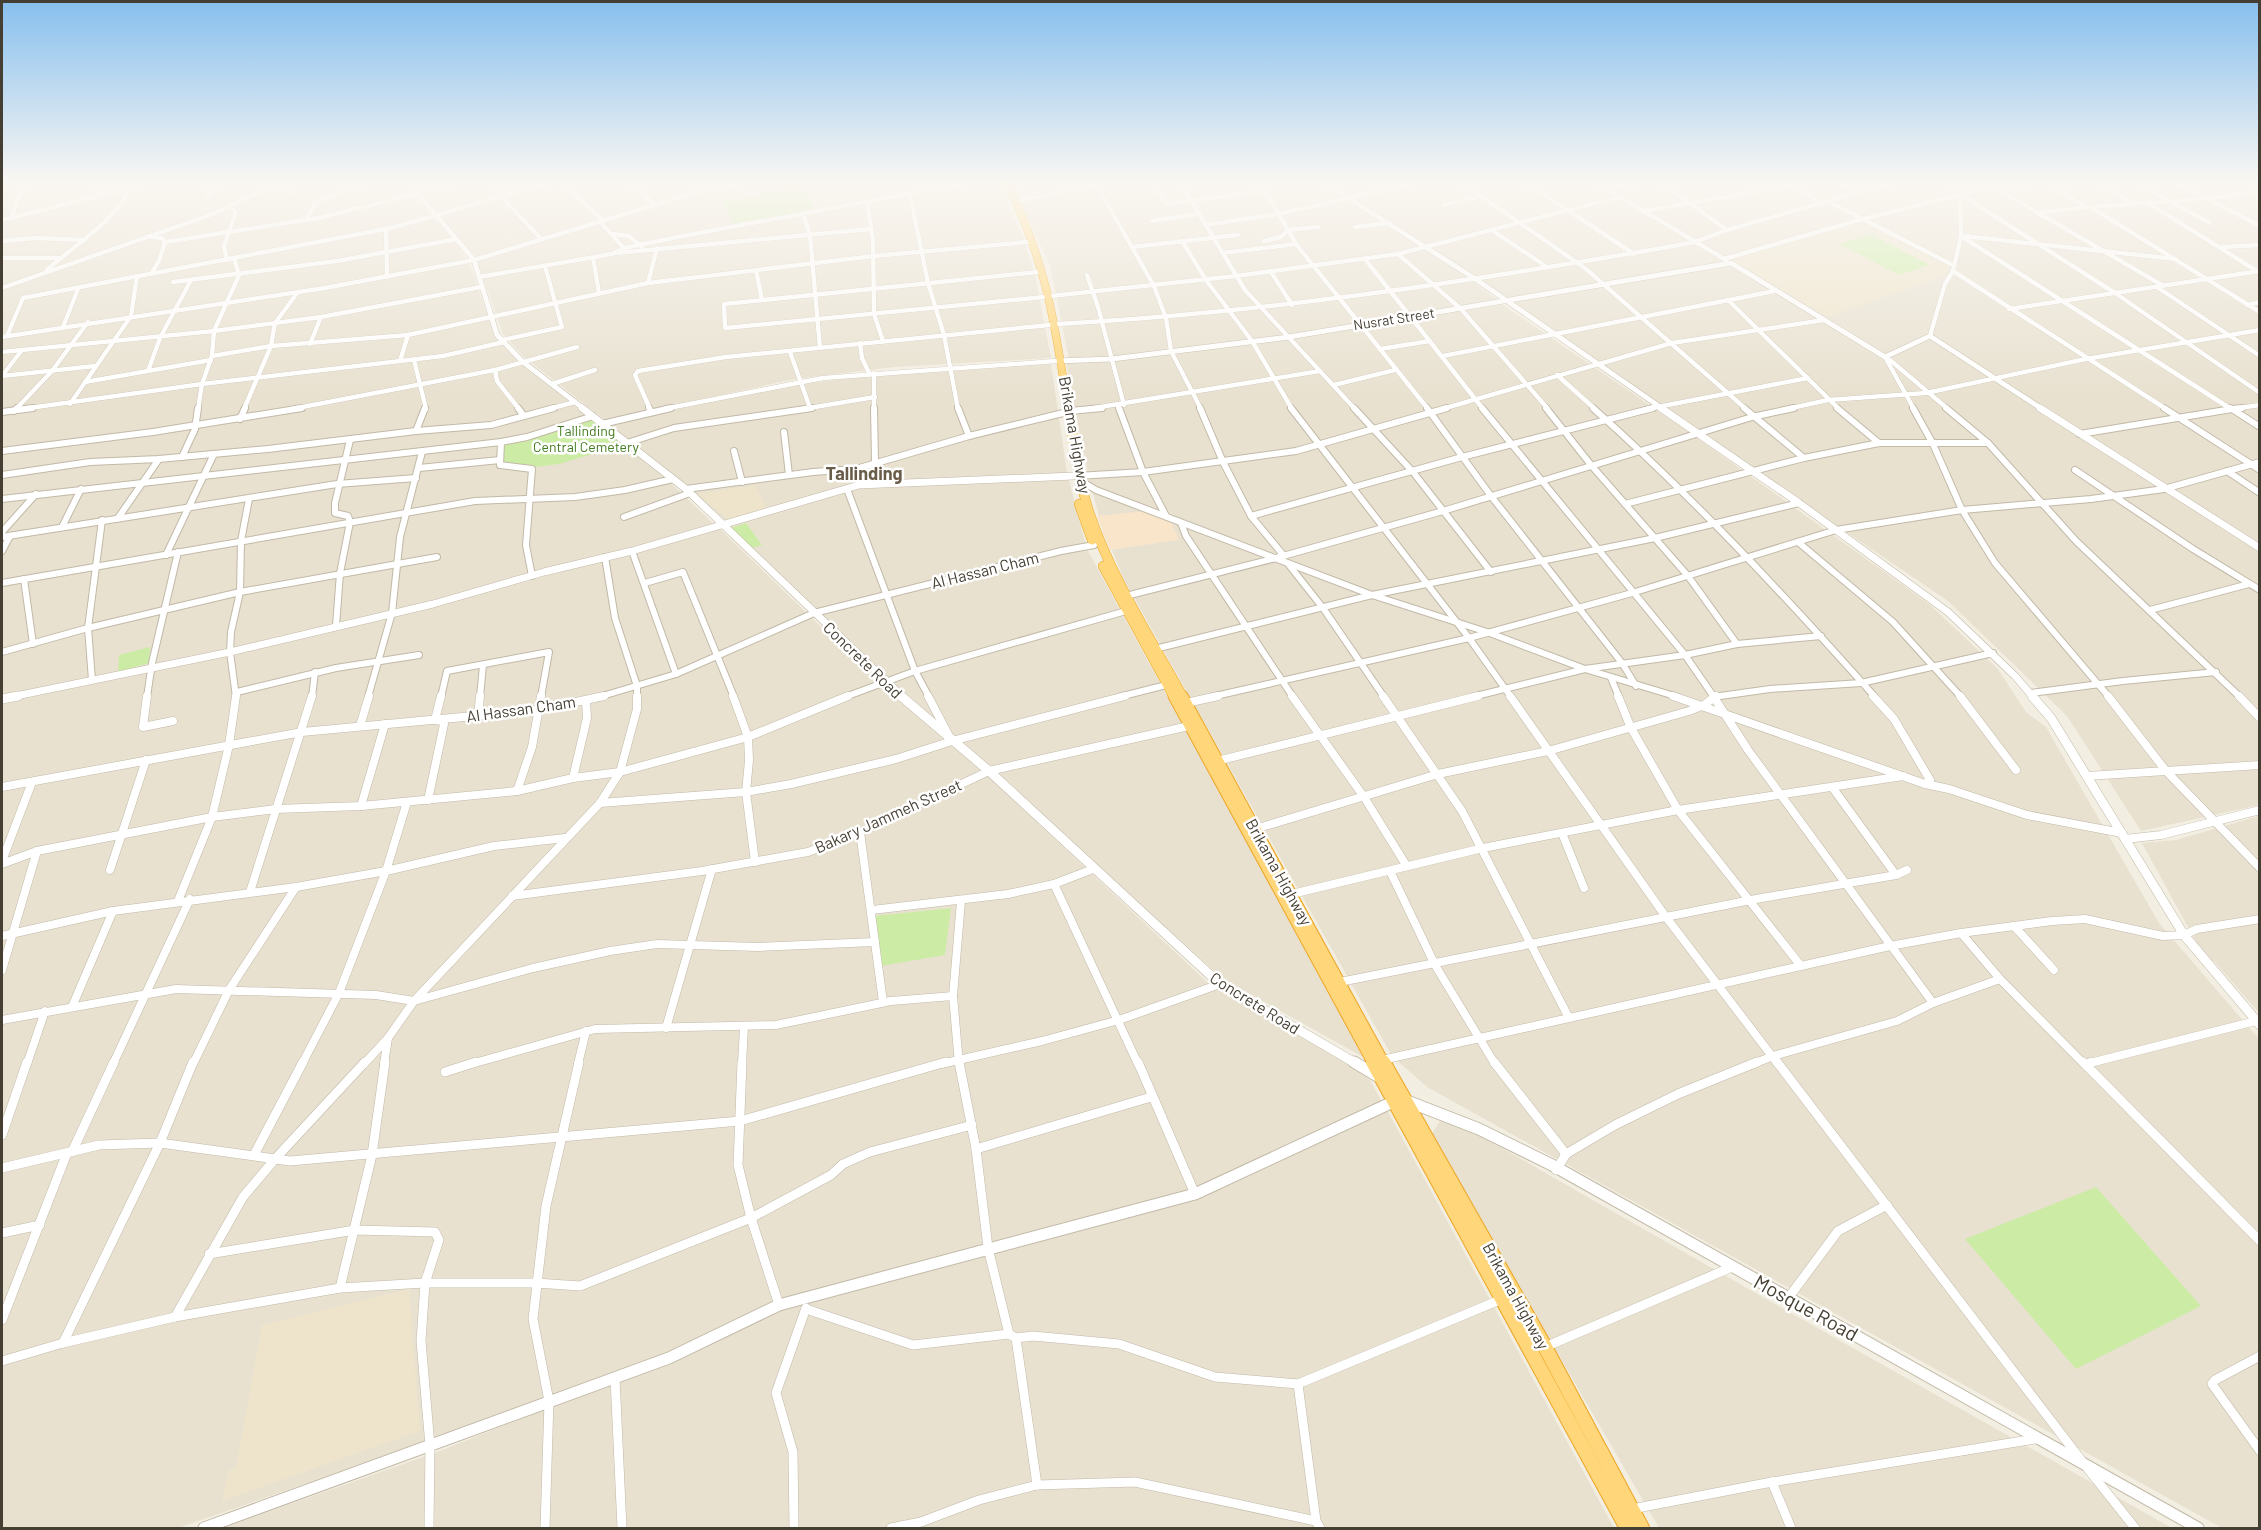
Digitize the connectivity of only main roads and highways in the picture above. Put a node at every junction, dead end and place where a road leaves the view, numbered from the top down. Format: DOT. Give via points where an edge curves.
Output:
graph roads {
  1 [pos="1032,253"];
  2 [pos="1038,253"];
  3 [pos="1048,297"];
  4 [pos="1078,478"];
  5 [pos="1401,1101"];
  6 [pos="1450,1190"];
  7 [pos="1598,1461"];
  8 [pos="1627,1528"];
  9 [pos="1642,1528"];
  1 -- 3 [label="highway, Brikama Highway"];
  2 -- 3 [label="highway, Brikama Highway"];
  3 -- 4 [label="highway, Brikama Highway"];
  4 -- 5 [label="highway, Brikama Highway" via="1096,531 1126,596 1340,982"];
  4 -- 5 [label="highway, Brikama Highway" via="1085,523 1126,610 1382,1079"];
  5 -- 6 [label="highway, Brikama Highway"];
  6 -- 7 [label="highway, Brikama Highway" via="1502,1299"];
  6 -- 7 [label="highway, Brikama Highway" via="1545,1347"];
  7 -- 8 [label="highway, Brikama Highway"];
  7 -- 9 [label="highway, Brikama Highway"];
}
